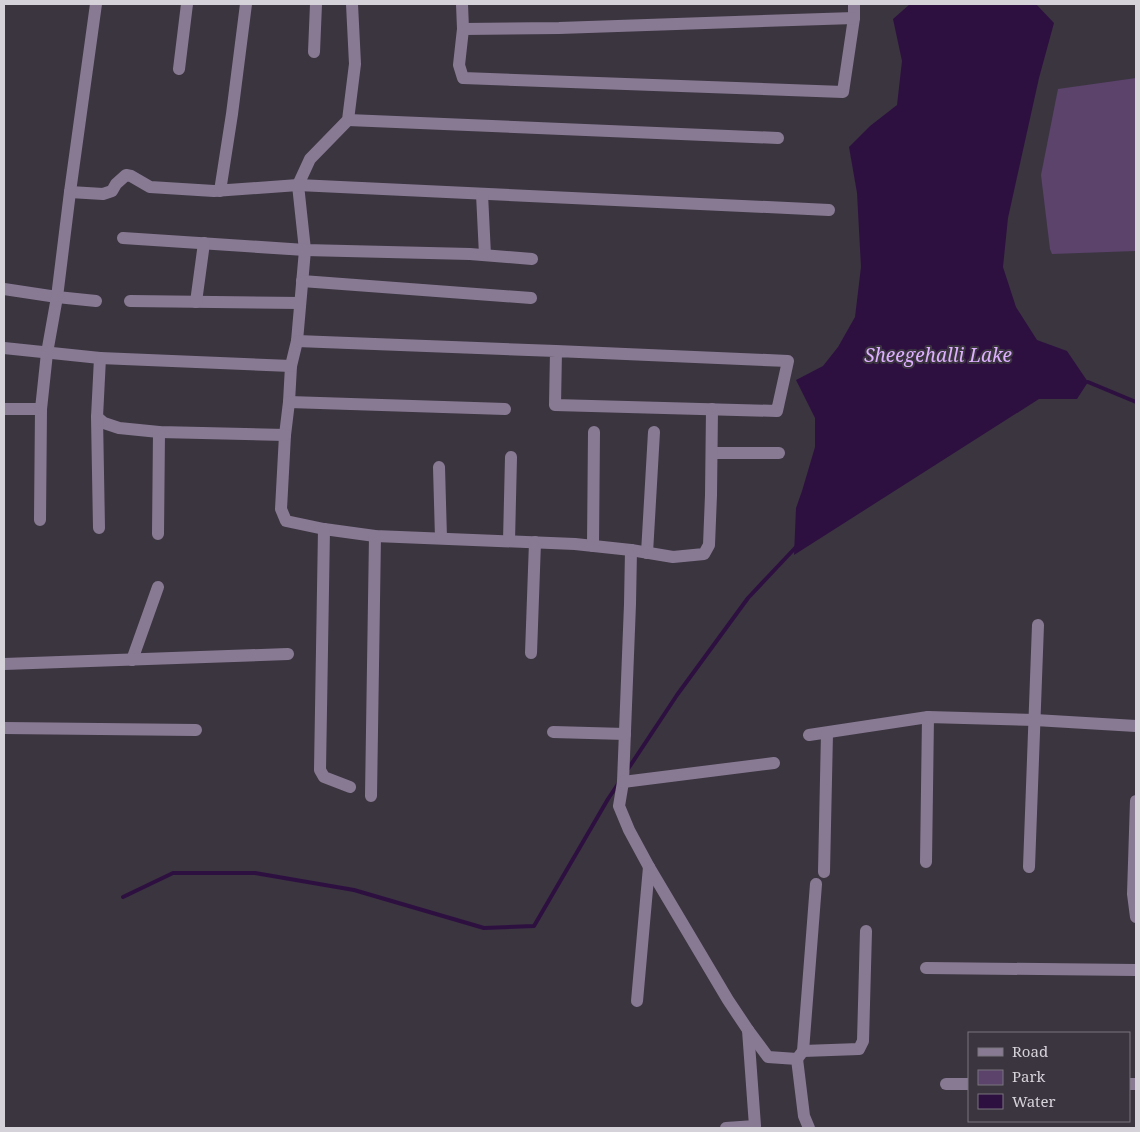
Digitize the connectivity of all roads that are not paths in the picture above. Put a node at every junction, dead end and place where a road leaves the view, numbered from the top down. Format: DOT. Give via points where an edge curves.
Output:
graph roads {
  1 [pos="96,4"];
  2 [pos="187,4"];
  3 [pos="246,4"];
  4 [pos="316,4"];
  5 [pos="352,4"];
  6 [pos="462,4"];
  7 [pos="854,4"];
  8 [pos="854,18"];
  9 [pos="463,29"];
  10 [pos="314,52"];
  11 [pos="179,69"];
  12 [pos="348,120"];
  13 [pos="778,138"];
  14 [pos="298,185"];
  15 [pos="220,191"];
  16 [pos="70,192"];
  17 [pos="482,194"];
  18 [pos="829,210"];
  19 [pos="123,238"];
  20 [pos="204,243"];
  21 [pos="305,250"];
  22 [pos="485,255"];
  23 [pos="532,259"];
  24 [pos="302,281"];
  25 [pos="4,289"];
  26 [pos="57,297"];
  27 [pos="531,298"];
  28 [pos="96,301"];
  29 [pos="130,301"];
  30 [pos="196,302"];
  31 [pos="300,303"];
  32 [pos="296,341"];
  33 [pos="4,348"];
  34 [pos="556,351"];
  35 [pos="47,352"];
  36 [pos="100,358"];
  37 [pos="291,366"];
  38 [pos="289,402"];
  39 [pos="4,409"];
  40 [pos="41,409"];
  41 [pos="505,409"];
  42 [pos="712,409"];
  43 [pos="98,417"];
  44 [pos="159,432"];
  45 [pos="594,432"];
  46 [pos="654,432"];
  47 [pos="285,434"];
  48 [pos="712,453"];
  49 [pos="779,453"];
  50 [pos="511,457"];
  51 [pos="439,467"];
  52 [pos="40,520"];
  53 [pos="99,528"];
  54 [pos="324,529"];
  55 [pos="158,534"];
  56 [pos="375,536"];
  57 [pos="441,538"];
  58 [pos="509,541"];
  59 [pos="535,542"];
  60 [pos="593,546"];
  61 [pos="631,550"];
  62 [pos="647,553"];
  63 [pos="158,587"];
  64 [pos="1038,625"];
  65 [pos="531,653"];
  66 [pos="288,654"];
  67 [pos="132,660"];
  68 [pos="4,664"];
  69 [pos="928,717"];
  70 [pos="1034,720"];
  71 [pos="1136,726"];
  72 [pos="4,728"];
  73 [pos="196,730"];
  74 [pos="553,732"];
  75 [pos="827,733"];
  76 [pos="625,734"];
  77 [pos="809,735"];
  78 [pos="774,763"];
  79 [pos="623,782"];
  80 [pos="350,787"];
  81 [pos="371,796"];
  82 [pos="1136,801"];
  83 [pos="926,862"];
  84 [pos="649,867"];
  85 [pos="1029,867"];
  86 [pos="824,872"];
  87 [pos="816,884"];
  88 [pos="1135,894"];
  89 [pos="1136,917"];
  90 [pos="866,930"];
  91 [pos="926,968"];
  92 [pos="1136,970"];
  93 [pos="637,1001"];
  94 [pos="748,1030"];
  95 [pos="800,1055"];
  96 [pos="946,1084"];
  97 [pos="968,1084"];
  98 [pos="726,1128"];
  99 [pos="809,1128"];
  1 -- 16 [label="street"];
  2 -- 11 [label="street"];
  3 -- 15 [label="street"];
  4 -- 10 [label="street"];
  5 -- 12 [label="street" via="355,64"];
  6 -- 9 [label="street"];
  7 -- 8 [label="street"];
  8 -- 9 [label="street"];
  8 -- 9 [label="street" via="843,92 463,78 459,65"];
  12 -- 13 [label="street"];
  12 -- 14 [label="street" via="310,159"];
  14 -- 15 [label="street"];
  14 -- 17 [label="street"];
  14 -- 21 [label="street"];
  15 -- 16 [label="street" via="150,187 126,175 112,191 103,194"];
  16 -- 26 [label="street"];
  17 -- 18 [label="street"];
  17 -- 22 [label="street"];
  19 -- 20 [label="street"];
  20 -- 21 [label="street"];
  20 -- 30 [label="street"];
  21 -- 22 [label="street"];
  21 -- 24 [label="street"];
  22 -- 23 [label="street"];
  24 -- 27 [label="street"];
  24 -- 31 [label="street"];
  25 -- 26 [label="street"];
  26 -- 28 [label="street"];
  26 -- 35 [label="street"];
  29 -- 30 [label="street"];
  30 -- 31 [label="street"];
  31 -- 32 [label="street"];
  32 -- 34 [label="street"];
  32 -- 37 [label="street"];
  33 -- 35 [label="street"];
  34 -- 42 [label="street" via="555,405"];
  34 -- 42 [label="street" via="788,361 776,411"];
  35 -- 36 [label="street"];
  35 -- 40 [label="street"];
  36 -- 37 [label="street"];
  36 -- 43 [label="street"];
  37 -- 38 [label="street"];
  38 -- 41 [label="street"];
  38 -- 47 [label="street"];
  39 -- 40 [label="street"];
  40 -- 52 [label="street"];
  42 -- 48 [label="street"];
  43 -- 44 [label="street" via="104,423 119,428"];
  43 -- 53 [label="street"];
  44 -- 47 [label="street"];
  44 -- 55 [label="street"];
  45 -- 60 [label="street"];
  46 -- 62 [label="street"];
  47 -- 54 [label="street" via="281,509 286,521"];
  48 -- 49 [label="street"];
  48 -- 62 [label="street" via="709,545 704,554 673,557"];
  50 -- 58 [label="street"];
  51 -- 57 [label="street"];
  54 -- 56 [label="street"];
  54 -- 80 [label="street" via="320,770 324,777"];
  56 -- 57 [label="street"];
  56 -- 81 [label="street"];
  57 -- 58 [label="street"];
  58 -- 59 [label="street"];
  59 -- 60 [label="street"];
  59 -- 65 [label="street"];
  60 -- 61 [label="street"];
  61 -- 62 [label="street"];
  61 -- 76 [label="street"];
  63 -- 67 [label="street"];
  64 -- 70 [label="street"];
  66 -- 67 [label="street"];
  67 -- 68 [label="street"];
  69 -- 70 [label="street"];
  69 -- 75 [label="street"];
  69 -- 83 [label="street"];
  70 -- 71 [label="street"];
  70 -- 85 [label="street"];
  72 -- 73 [label="street"];
  74 -- 76 [label="street"];
  75 -- 77 [label="street"];
  75 -- 86 [label="street"];
  76 -- 79 [label="street"];
  78 -- 79 [label="street"];
  79 -- 84 [label="street" via="619,806"];
  82 -- 88 [label="street"];
  84 -- 93 [label="street"];
  84 -- 94 [label="street"];
  87 -- 95 [label="street"];
  88 -- 89 [label="street"];
  90 -- 95 [label="street" via="863,1042 859,1049"];
  91 -- 92 [label="street"];
  94 -- 95 [label="street" via="768,1057"];
  94 -- 98 [label="street" via="755,1126"];
  95 -- 99 [label="street" via="804,1116"];
  96 -- 97 [label="street"];
}
